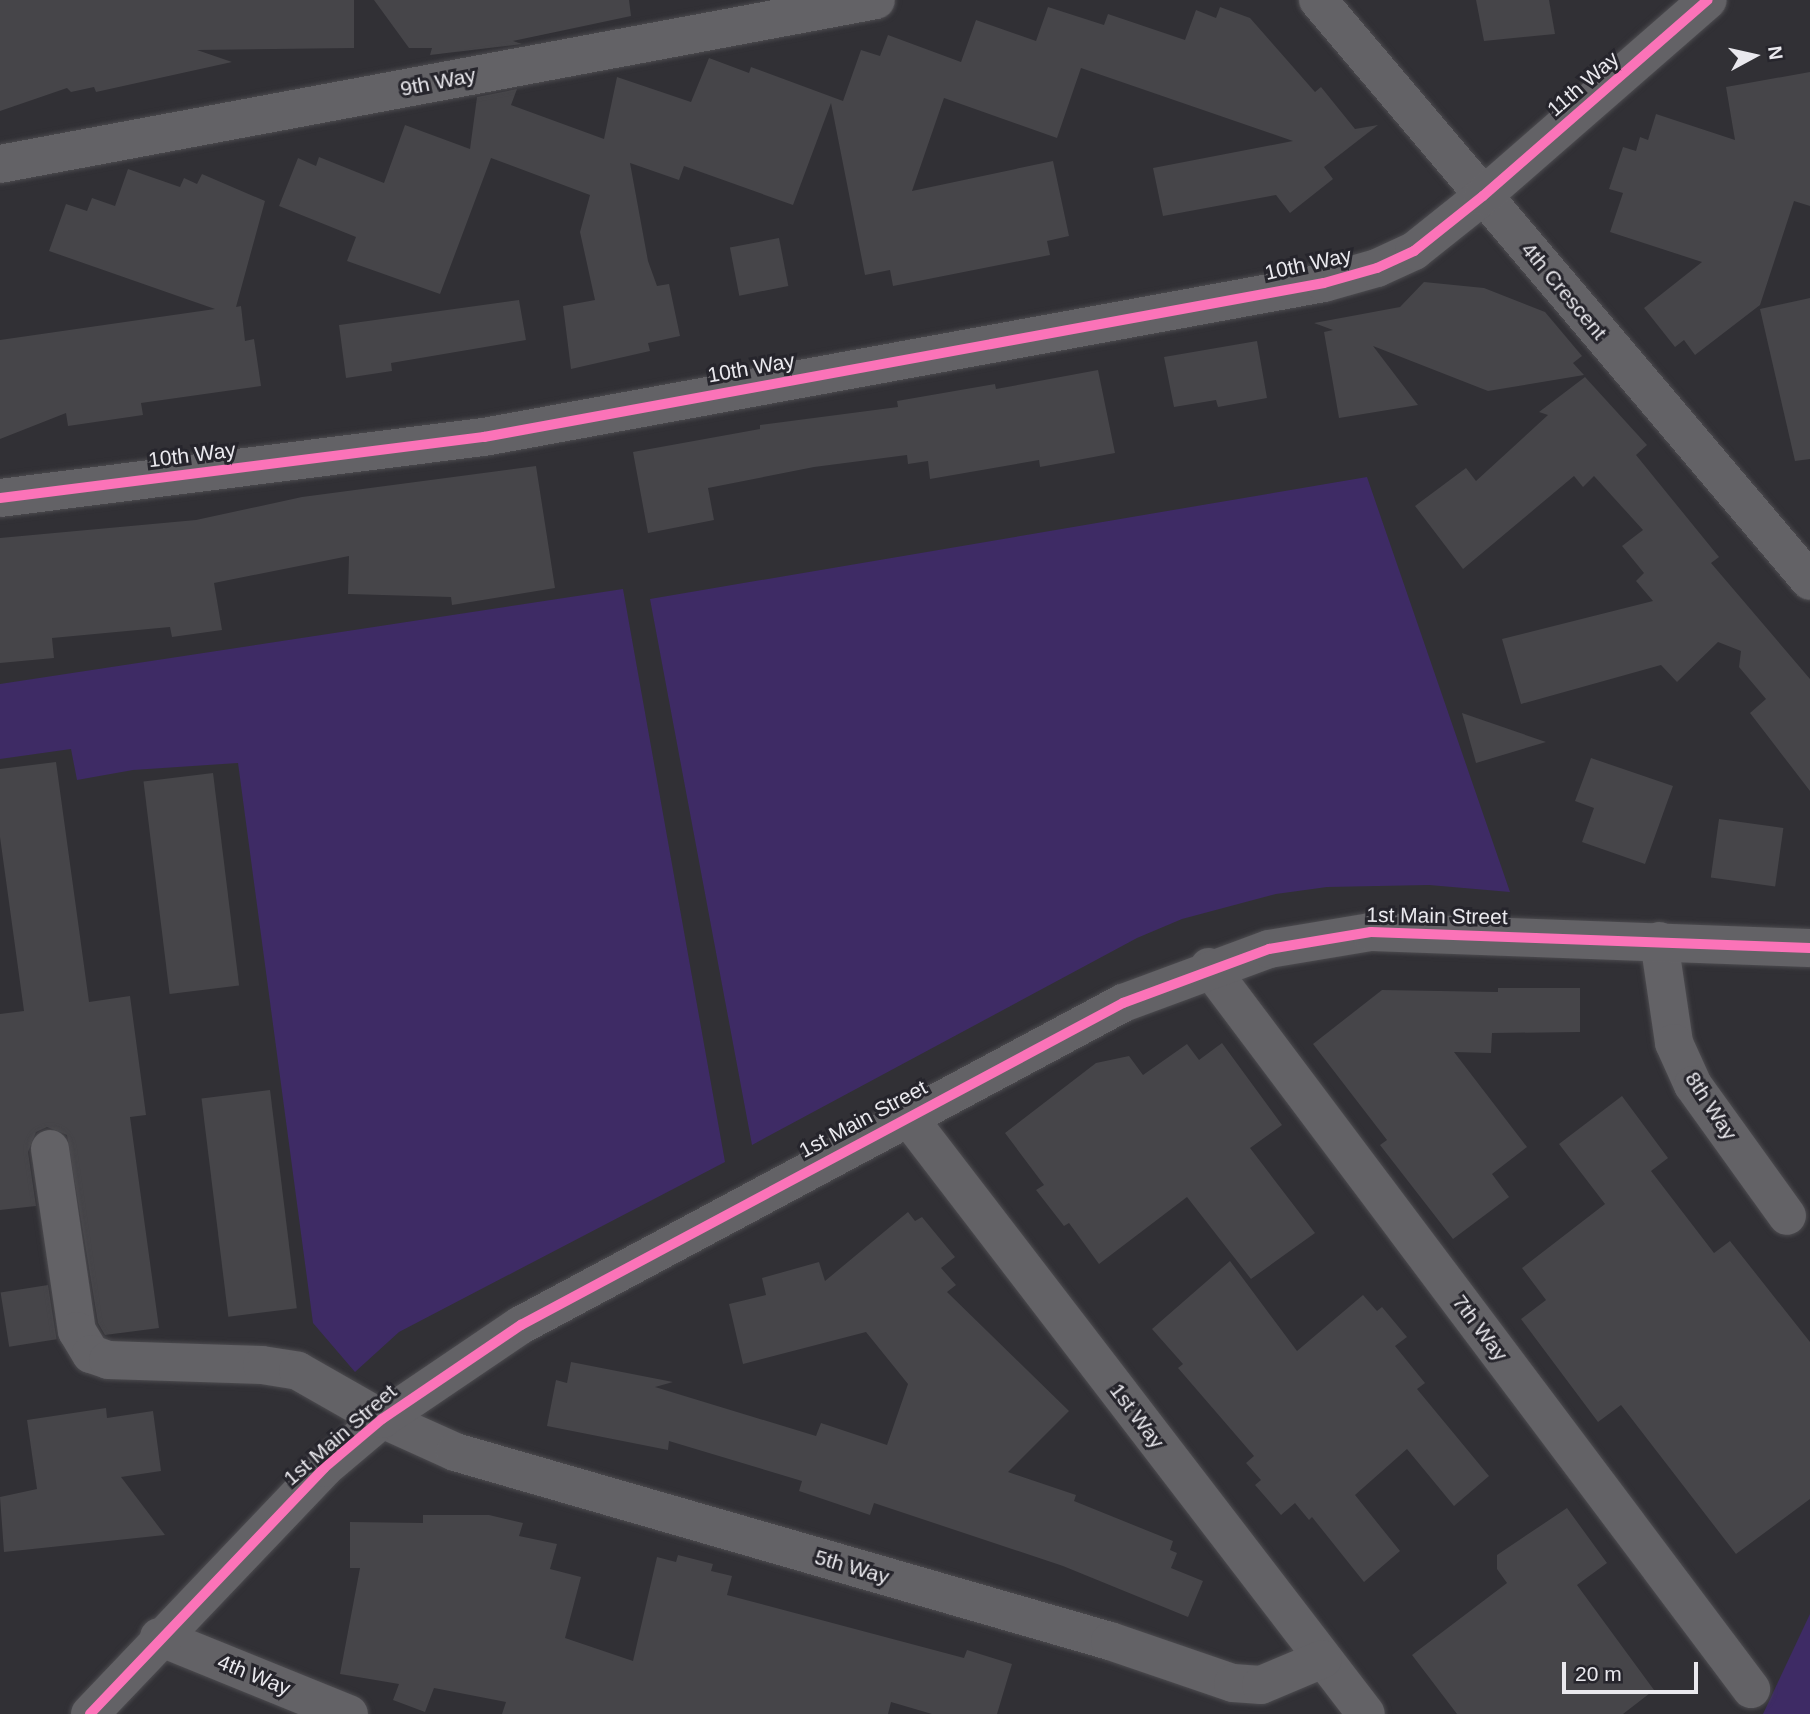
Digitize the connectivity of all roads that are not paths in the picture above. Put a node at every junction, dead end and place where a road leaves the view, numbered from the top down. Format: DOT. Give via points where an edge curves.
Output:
graph roads {
  1 [pos="876,0"];
  2 [pos="1318,0"];
  3 [pos="1708,0"];
  4 [pos="0,164"];
  5 [pos="1483,196"];
  6 [pos="0,498"];
  7 [pos="1810,581"];
  8 [pos="1659,941"];
  9 [pos="1810,948"];
  10 [pos="1209,967"];
  11 [pos="908,1117"];
  12 [pos="50,1149"];
  13 [pos="1787,1216"];
  14 [pos="382,1419"];
  15 [pos="159,1637"];
  16 [pos="1323,1659"];
  17 [pos="1751,1689"];
  18 [pos="90,1714"];
  19 [pos="349,1714"];
  20 [pos="1366,1714"];
  1 -- 4 [label="street, 9th Way"];
  2 -- 5 [label="street, 4th Crescent"];
  3 -- 5 [label="street, 11th Way"];
  5 -- 6 [label="street, 10th Way" via="1414,251 1377,268 1324,282 484,437"];
  5 -- 7 [label="street, 4th Crescent"];
  8 -- 9 [label="street, 1st Main Street"];
  8 -- 10 [label="street, 1st Main Street" via="1371,932 1269,949"];
  8 -- 13 [label="street, 8th Way" via="1674,1043 1693,1085"];
  10 -- 11 [label="street, 1st Main Street" via="1122,1003"];
  10 -- 17 [label="street, 7th Way"];
  11 -- 14 [label="street, 1st Main Street" via="521,1325"];
  11 -- 16 [label="street, 1st Way"];
  12 -- 14 [label="street, 5th Way" via="77,1331 91,1354 108,1360 262,1365 298,1371"];
  14 -- 15 [label="street, 1st Main Street" via="324,1468"];
  14 -- 16 [label="street, 5th Way" via="498,1466 1110,1641 1233,1683 1261,1685"];
  15 -- 18 [label="street, 1st Main Street"];
  15 -- 19 [label="street, 4th Way"];
  16 -- 20 [label="street, 1st Way"];
}
